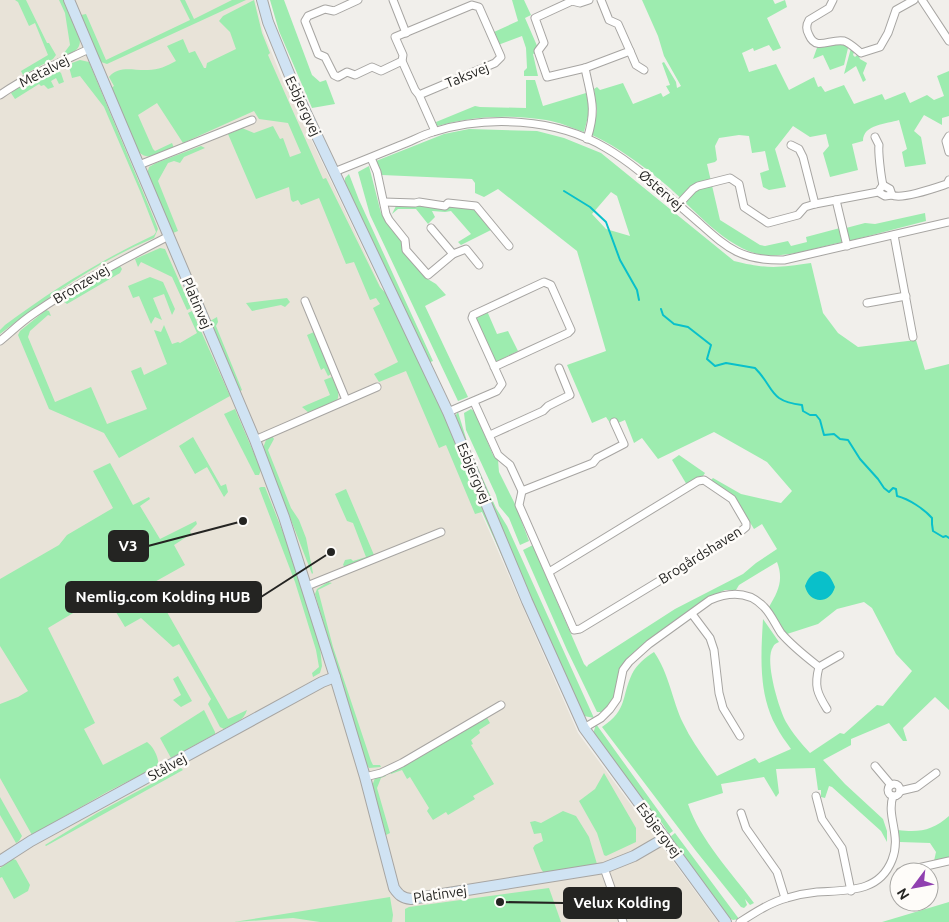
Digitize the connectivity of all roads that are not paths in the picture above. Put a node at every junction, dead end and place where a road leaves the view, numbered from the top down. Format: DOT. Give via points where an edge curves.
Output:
graph roads {
  1 [pos="69,0"];
  2 [pos="262,0"];
  3 [pos="358,0"];
  4 [pos="393,0"];
  5 [pos="589,0"];
  6 [pos="601,0"];
  7 [pos="833,0"];
  8 [pos="914,0"];
  9 [pos="922,0"];
  10 [pos="406,32"];
  11 [pos="947,33"];
  12 [pos="949,41"];
  13 [pos="89,49"];
  14 [pos="630,51"];
  15 [pos="402,61"];
  16 [pos="584,68"];
  17 [pos="644,70"];
  18 [pos="419,95"];
  19 [pos="0,96"];
  20 [pos="252,120"];
  21 [pos="435,132"];
  22 [pos="949,136"];
  23 [pos="875,137"];
  24 [pos="587,139"];
  25 [pos="791,144"];
  26 [pos="949,152"];
  27 [pos="371,158"];
  28 [pos="139,165"];
  29 [pos="334,172"];
  30 [pos="949,180"];
  31 [pos="883,185"];
  32 [pos="878,192"];
  33 [pos="892,195"];
  34 [pos="836,200"];
  35 [pos="384,202"];
  36 [pos="815,204"];
  37 [pos="678,205"];
  38 [pos="949,222"];
  39 [pos="431,228"];
  40 [pos="894,234"];
  41 [pos="169,236"];
  42 [pos="509,246"];
  43 [pos="847,246"];
  44 [pos="453,254"];
  45 [pos="479,265"];
  46 [pos="906,296"];
  47 [pos="305,301"];
  48 [pos="867,303"];
  49 [pos="913,337"];
  50 [pos="0,341"];
  51 [pos="494,367"];
  52 [pos="559,368"];
  53 [pos="376,387"];
  54 [pos="346,400"];
  55 [pos="474,402"];
  56 [pos="448,412"];
  57 [pos="614,422"];
  58 [pos="490,435"];
  59 [pos="255,440"];
  60 [pos="522,491"];
  61 [pos="441,532"];
  62 [pos="550,572"];
  63 [pos="307,586"];
  64 [pos="692,614"];
  65 [pos="840,655"];
  66 [pos="818,668"];
  67 [pos="335,677"];
  68 [pos="501,705"];
  69 [pos="827,709"];
  70 [pos="584,728"];
  71 [pos="740,736"];
  72 [pos="874,766"];
  73 [pos="936,773"];
  74 [pos="365,777"];
  75 [pos="891,785"];
  76 [pos="900,791"];
  77 [pos="816,796"];
  78 [pos="892,796"];
  79 [pos="741,813"];
  80 [pos="665,838"];
  81 [pos="0,861"];
  82 [pos="604,868"];
  83 [pos="885,872"];
  84 [pos="889,873"];
  85 [pos="851,891"];
  86 [pos="785,898"];
  87 [pos="623,922"];
  88 [pos="726,922"];
  89 [pos="740,922"];
  1 -- 13 [label="street, Platinvej"];
  2 -- 29 [label="street, Esbjergvej" via="282,61"];
  3 -- 15 [label="street" via="334,11 325,9 308,16 305,21 318,54 325,56 334,75 338,76 347,72 355,75 372,67 381,71"];
  4 -- 10 [label="street"];
  5 -- 16 [label="street" via="572,1 535,18 544,43 538,51 546,77"];
  6 -- 14 [label="street" via="609,20 618,24"];
  7 -- 8 [label="street" via="829,8 809,20 809,37 818,44 844,41 861,52 880,46 896,10"];
  9 -- 11 [label="street"];
  10 -- 15 [label="street" via="395,38 403,55"];
  10 -- 18 [label="street, Taksvej" via="472,5 479,7 501,57 495,63"];
  11 -- 12 [label="street"];
  13 -- 19 [label="street, Metalvej"];
  13 -- 28 [label="street, Platinvej"];
  14 -- 16 [label="street"];
  14 -- 17 [label="street" via="636,65"];
  15 -- 18 [label="street"];
  16 -- 24 [label="street" via="593,106"];
  18 -- 21 [label="street"];
  20 -- 28 [label="street"];
  21 -- 24 [label="street, Østervej" via="461,125 511,121 548,126"];
  21 -- 27 [label="street, Østervej"];
  22 -- 26 [label="street" via="946,141"];
  23 -- 31 [label="street" via="879,145"];
  24 -- 37 [label="street, Østervej" via="620,156"];
  25 -- 36 [label="street" via="803,157"];
  27 -- 29 [label="street, Østervej"];
  27 -- 35 [label="street"];
  28 -- 41 [label="street, Platinvej"];
  29 -- 56 [label="street, Esbjergvej"];
  30 -- 33 [label="street" via="947,184 908,195"];
  31 -- 32 [label="street"];
  31 -- 33 [label="street" via="890,189"];
  32 -- 33 [label="street"];
  32 -- 34 [label="street"];
  34 -- 36 [label="street"];
  34 -- 43 [label="street"];
  35 -- 42 [label="street" via="476,206"];
  35 -- 44 [label="street" via="389,220 405,240 406,250 428,275"];
  36 -- 37 [label="street" via="805,207 798,215 768,223 744,207 739,184 730,178 698,186"];
  37 -- 43 [label="street, Østervej" via="733,250 754,259 784,260"];
  38 -- 40 [label="street, Østervej"];
  39 -- 44 [label="street"];
  40 -- 43 [label="street, Østervej"];
  40 -- 46 [label="street"];
  41 -- 50 [label="street, Bronzevej" via="71,289 31,315"];
  41 -- 59 [label="street, Platinvej"];
  44 -- 45 [label="street" via="466,249"];
  46 -- 48 [label="street"];
  46 -- 49 [label="street"];
  47 -- 54 [label="street"];
  51 -- 51 [label="street" via="473,315 548,282 571,330"];
  51 -- 55 [label="street" via="502,384 500,388"];
  52 -- 58 [label="street" via="570,395"];
  53 -- 54 [label="street"];
  54 -- 59 [label="street"];
  55 -- 56 [label="street"];
  55 -- 58 [label="street, Brogårdshaven"];
  56 -- 70 [label="street, Esbjergvej"];
  57 -- 60 [label="street" via="624,444 593,463"];
  58 -- 60 [label="street, Brogårdshaven" via="498,456 510,465"];
  59 -- 63 [label="street, Platinvej"];
  60 -- 62 [label="street, Brogårdshaven" via="519,505"];
  61 -- 63 [label="street"];
  62 -- 62 [label="street, Brogårdshaven" via="572,627 580,629 740,532 746,523 732,499 704,480 698,481"];
  63 -- 67 [label="street, Platinvej"];
  64 -- 66 [label="street" via="721,595 742,594 755,599 765,607 792,645"];
  64 -- 70 [label="street" via="629,662 623,670 616,699 610,709"];
  64 -- 71 [label="street" via="710,638 723,708"];
  65 -- 66 [label="street"];
  66 -- 69 [label="street" via="816,685"];
  67 -- 74 [label="street, Platinvej"];
  67 -- 81 [label="street, Stålvej" via="31,841"];
  68 -- 74 [label="street" via="402,763"];
  70 -- 80 [label="street, Esbjergvej"];
  72 -- 75 [label="street"];
  73 -- 76 [label="street" via="917,788"];
  74 -- 82 [label="street, Platinvej" via="394,888 403,898"];
  75 -- 76 [label="street"];
  75 -- 78 [label="street" via="888,792"];
  76 -- 78 [label="street"];
  77 -- 85 [label="street" via="822,819 842,848"];
  78 -- 83 [label="street" via="890,804 896,849"];
  79 -- 86 [label="street" via="746,828 777,872"];
  80 -- 82 [label="street, Platinvej"];
  80 -- 88 [label="street, Esbjergvej"];
  82 -- 87 [label="street"];
  83 -- 84 [label="street"];
  83 -- 85 [label="street" via="868,885"];
  85 -- 86 [label="street" via="814,892"];
  86 -- 89 [label="street"];
}
